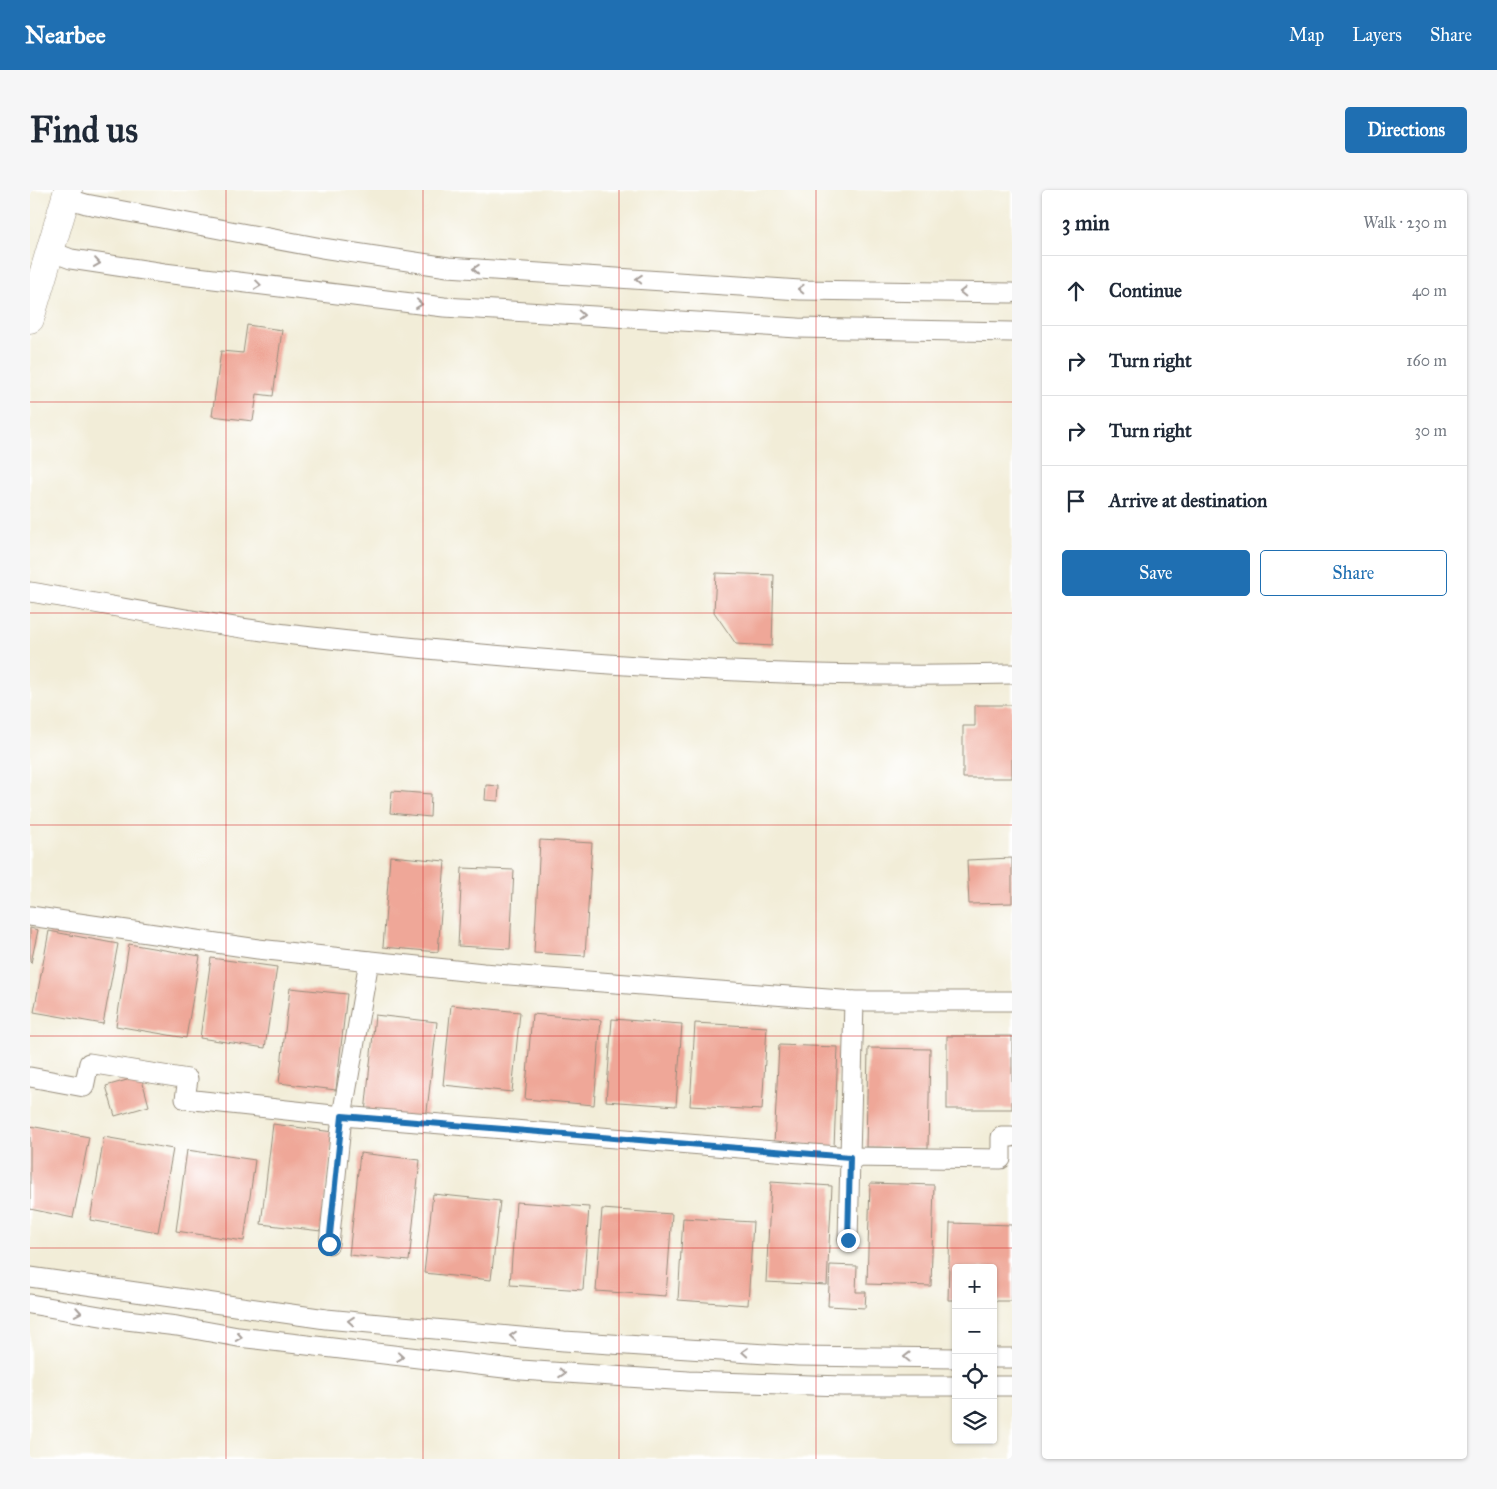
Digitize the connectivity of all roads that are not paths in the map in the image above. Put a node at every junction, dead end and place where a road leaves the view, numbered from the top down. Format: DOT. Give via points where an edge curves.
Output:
graph roads {
  1 [pos="67,194"];
  2 [pos="50,251"];
  3 [pos="1012,293"];
  4 [pos="32,302"];
  5 [pos="1012,332"];
  6 [pos="30,592"];
  7 [pos="1012,674"];
  8 [pos="30,916"];
  9 [pos="369,961"];
  10 [pos="854,1001"];
  11 [pos="1012,1001"];
  12 [pos="30,1077"];
  13 [pos="342,1116"];
  14 [pos="1012,1137"];
  15 [pos="850,1157"];
  16 [pos="848,1240"];
  17 [pos="329,1244"];
  18 [pos="30,1277"];
  19 [pos="30,1304"];
  20 [pos="952,1358"];
  21 [pos="997,1358"];
  22 [pos="1012,1358"];
  23 [pos="952,1386"];
  24 [pos="997,1386"];
  25 [pos="1012,1386"];
  1 -- 2 [label="street"];
  3 -- 1 [label="street, one-way" via="800,290 448,267 312,246 86,204"];
  2 -- 4 [label="street"];
  2 -- 5 [label="street, one-way" via="71,259 164,273 444,306 798,328"];
  6 -- 7 [label="street" via="292,634 578,662 705,671 833,675"];
  8 -- 9 [label="street" via="258,949"];
  9 -- 10 [label="street" via="483,973"];
  9 -- 13 [label="street"];
  10 -- 11 [label="street"];
  10 -- 15 [label="street"];
  12 -- 13 [label="street" via="84,1087 89,1062 188,1079 185,1099"];
  13 -- 15 [label="street"];
  13 -- 17 [label="street"];
  14 -- 15 [label="street" via="1001,1137 1001,1159"];
  15 -- 16 [label="street"];
  20 -- 18 [label="street, one-way" via="798,1356 544,1339 326,1319"];
  19 -- 23 [label="street, one-way" via="268,1341 521,1370 688,1381"];
  21 -- 22 [label="street"];
  24 -- 25 [label="street"];
}
